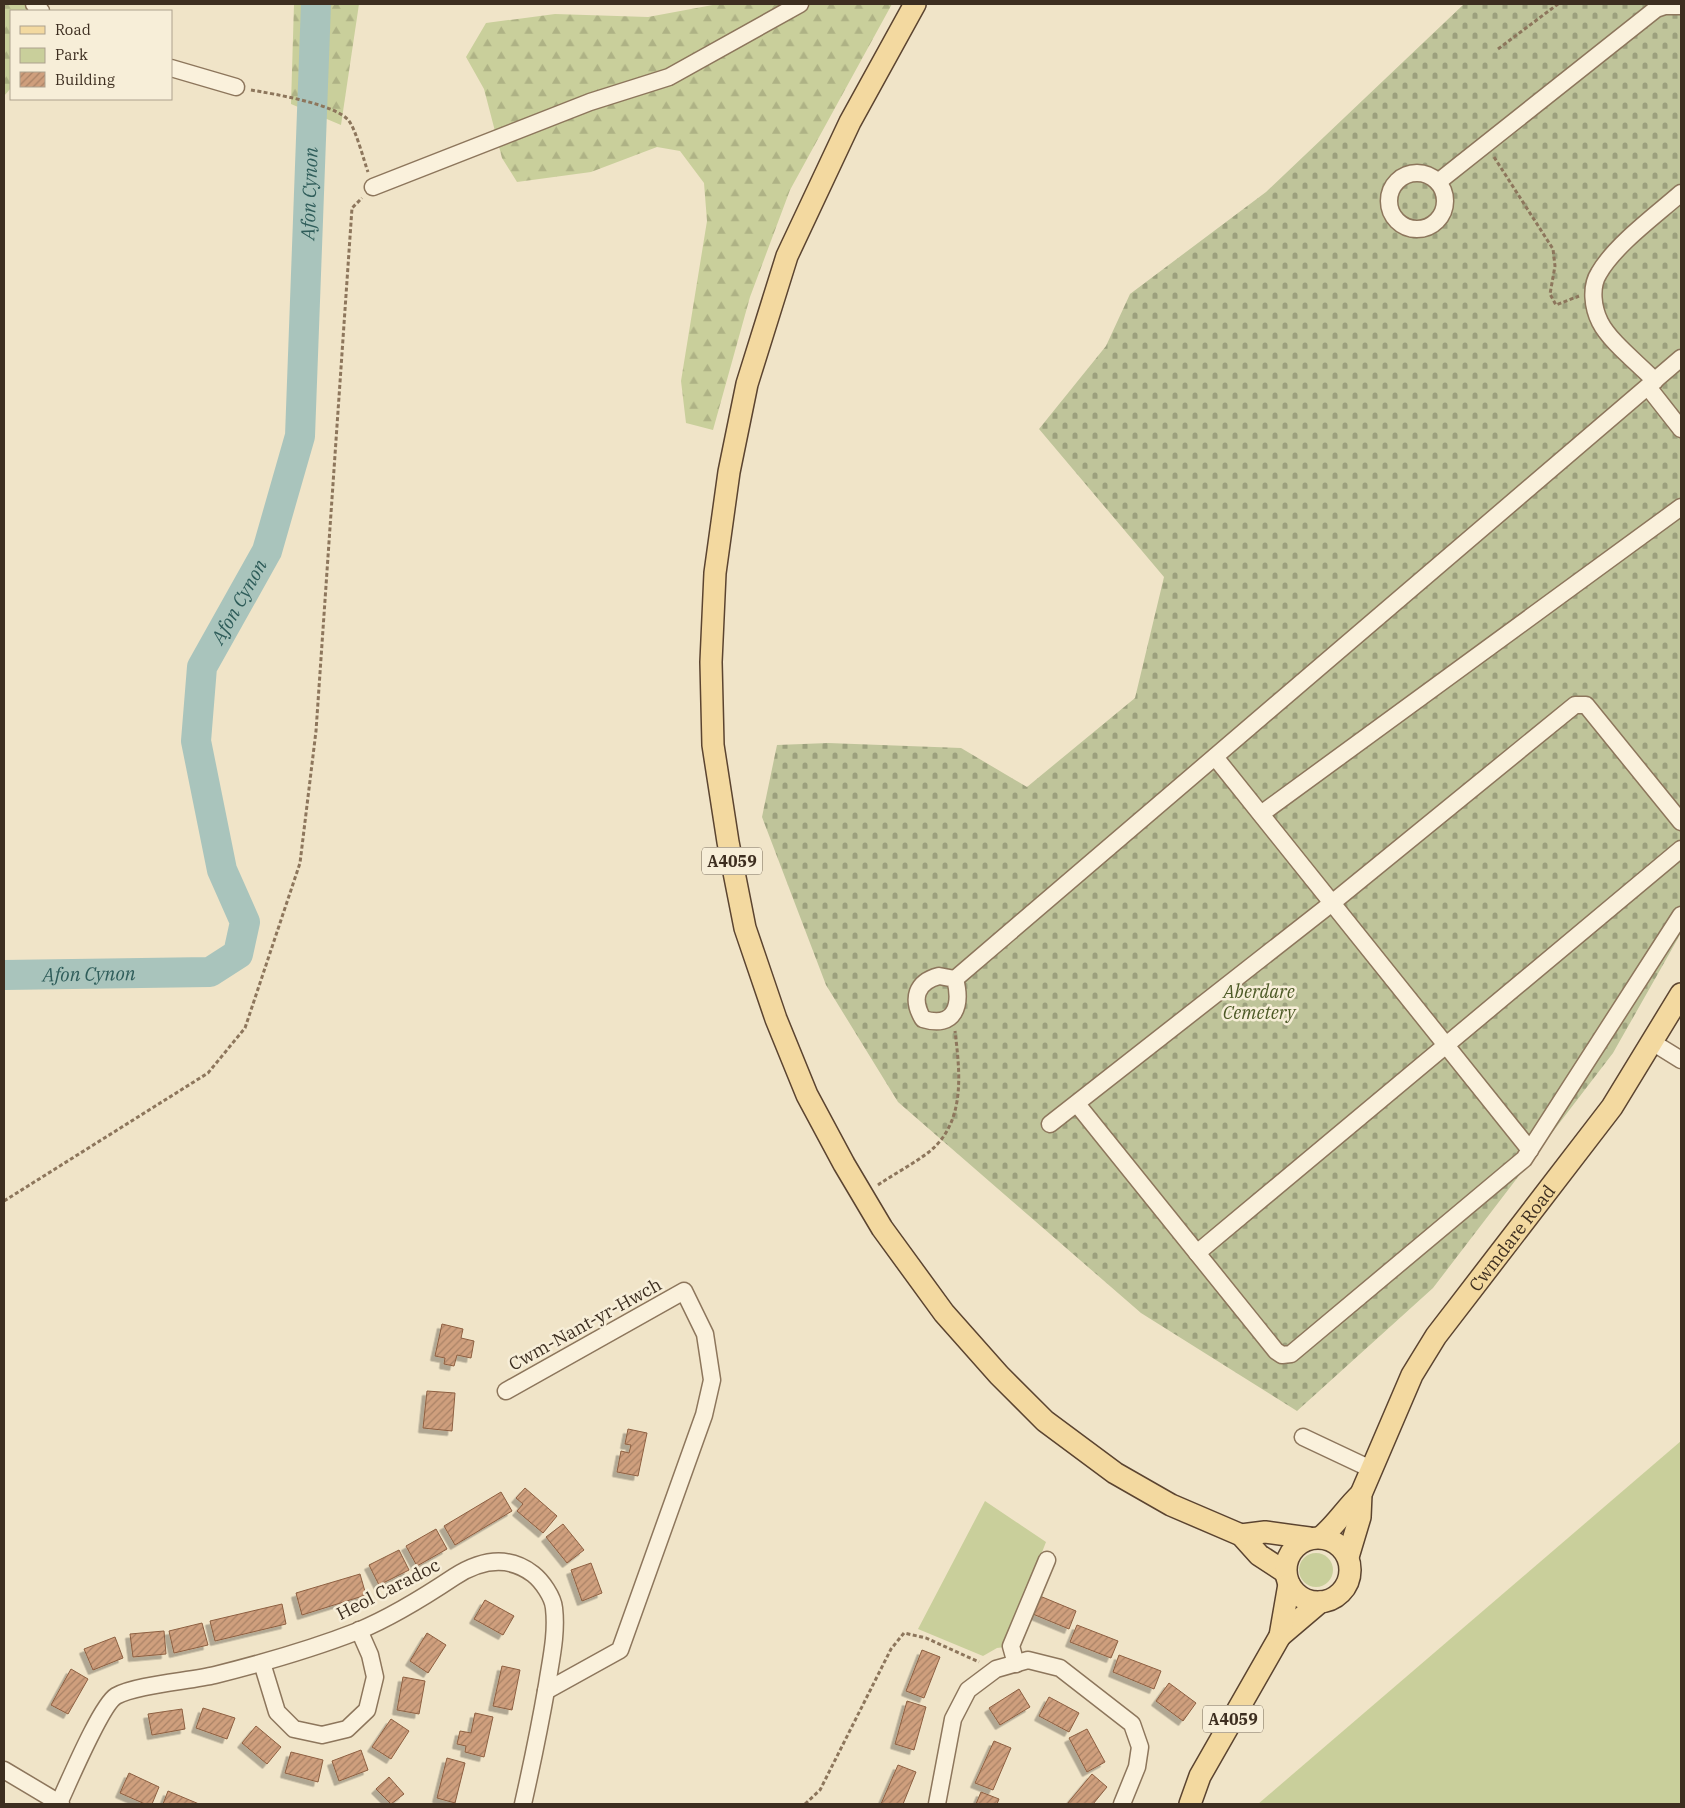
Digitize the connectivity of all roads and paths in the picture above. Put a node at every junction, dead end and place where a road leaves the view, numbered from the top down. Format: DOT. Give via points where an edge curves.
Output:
graph roads {
  1 [pos="800,4"];
  2 [pos="915,4"];
  3 [pos="1558,4"];
  4 [pos="1681,6"];
  5 [pos="1498,49"];
  6 [pos="172,68"];
  7 [pos="236,87"];
  8 [pos="1486,144"];
  9 [pos="1438,182"];
  10 [pos="373,187"];
  11 [pos="1681,193"];
  12 [pos="352,208"];
  13 [pos="1593,291"];
  14 [pos="1681,358"];
  15 [pos="1651,384"];
  16 [pos="1681,429"];
  17 [pos="1681,507"];
  18 [pos="1215,757"];
  19 [pos="1261,814"];
  20 [pos="1681,822"];
  21 [pos="1681,849"];
  22 [pos="1332,902"];
  23 [pos="1681,916"];
  24 [pos="955,979"];
  25 [pos="1681,994"];
  26 [pos="954,1014"];
  27 [pos="1652,1042"];
  28 [pos="1446,1045"];
  29 [pos="1681,1060"];
  30 [pos="1077,1104"];
  31 [pos="1050,1124"];
  32 [pos="1530,1150"];
  33 [pos="862,1195"];
  34 [pos="4,1201"];
  35 [pos="1197,1253"];
  36 [pos="506,1391"];
  37 [pos="1302,1437"];
  38 [pos="1372,1470"];
  39 [pos="1361,1494"];
  40 [pos="1241,1535"];
  41 [pos="1315,1538"];
  42 [pos="1348,1557"];
  43 [pos="1047,1560"];
  44 [pos="1287,1578"];
  45 [pos="1320,1602"];
  46 [pos="359,1630"];
  47 [pos="1280,1636"];
  48 [pos="262,1663"];
  49 [pos="1016,1664"];
  50 [pos="996,1669"];
  51 [pos="546,1691"];
  52 [pos="4,1770"];
  53 [pos="60,1804"];
  54 [pos="523,1804"];
  55 [pos="805,1804"];
  56 [pos="937,1804"];
  57 [pos="1122,1804"];
  58 [pos="1190,1804"];
  1 -- 10 [label="street" via="669,77 590,102"];
  2 -- 33 [label="main road, A4059" via="850,122 786,256 747,384 729,472 715,573 711,662 713,745 745,928 776,1019 807,1095"];
  3 -- 5 [label="path"];
  4 -- 8 [label="street" via="1656,9"];
  6 -- 7 [label="street"];
  7 -- 10 [label="path" via="286,96 336,111 350,122"];
  8 -- 9 [label="street"];
  8 -- 13 [label="path" via="1553,249 1555,266 1550,294 1556,305"];
  11 -- 13 [label="street" via="1612,256 1598,275"];
  12 -- 34 [label="path" via="316,731 300,863 245,1028 208,1073"];
  13 -- 15 [label="street" via="1600,322"];
  14 -- 15 [label="street"];
  15 -- 16 [label="street"];
  15 -- 18 [label="street"];
  17 -- 19 [label="street"];
  18 -- 19 [label="street"];
  18 -- 24 [label="street"];
  19 -- 22 [label="street"];
  20 -- 22 [label="street" via="1586,705 1574,705"];
  21 -- 28 [label="street"];
  22 -- 28 [label="street"];
  22 -- 30 [label="street"];
  23 -- 32 [label="street"];
  24 -- 26 [label="street" via="959,995"];
  24 -- 26 [label="street" via="928,978 920,986 916,999 923,1019 934,1022"];
  25 -- 27 [label="main road, Cwmdare Road"];
  26 -- 33 [label="path" via="959,1095 951,1126 930,1151"];
  27 -- 29 [label="street"];
  27 -- 38 [label="main road, Cwmdare Road" via="1612,1107 1436,1336 1412,1375"];
  28 -- 32 [label="street"];
  28 -- 35 [label="street"];
  30 -- 31 [label="street"];
  30 -- 35 [label="street"];
  32 -- 35 [label="street" via="1524,1159 1291,1354 1282,1355 1276,1351"];
  33 -- 40 [label="main road, A4059" via="944,1313 1045,1421 1115,1473 1171,1505"];
  36 -- 51 [label="street, Cwm-Nant-yr-Hwch" via="684,1291 705,1334 712,1380 704,1415 620,1650"];
  37 -- 38 [label="street"];
  38 -- 39 [label="main road, Cwmdare Road"];
  39 -- 41 [label="main road, Cwmdare Road" via="1344,1509 1330,1530"];
  39 -- 42 [label="main road, Cwmdare Road" via="1360,1517"];
  40 -- 41 [label="main road, A4059" via="1265,1532"];
  40 -- 44 [label="main road, A4059"];
  41 -- 42 [label="main road" via="1338,1544"];
  41 -- 44 [label="main road" via="1293,1549"];
  42 -- 45 [label="main road" via="1350,1568 1346,1586 1330,1600"];
  43 -- 49 [label="street" via="1012,1646"];
  44 -- 45 [label="main road" via="1304,1599"];
  44 -- 47 [label="main road, A4059"];
  45 -- 47 [label="main road, A4059"];
  46 -- 48 [label="street, Heol Caradoc"];
  46 -- 48 [label="street" via="375,1677 367,1710 347,1729 322,1736 294,1729 277,1712"];
  46 -- 51 [label="street, Heol Caradoc" via="424,1597 470,1567 491,1561 515,1565 534,1574 546,1588 554,1606 556,1634"];
  47 -- 58 [label="main road, A4059" via="1200,1776"];
  48 -- 53 [label="street, Heol Caradoc" via="114,1697 97,1722"];
  49 -- 50 [label="street"];
  49 -- 57 [label="street" via="1028,1660 1060,1668 1132,1724 1140,1747 1137,1767"];
  50 -- 55 [label="path" via="926,1638 904,1633 891,1649 820,1790"];
  50 -- 56 [label="street" via="968,1690 953,1719"];
  51 -- 54 [label="street, Heol Caradoc"];
  52 -- 53 [label="street"];
}
